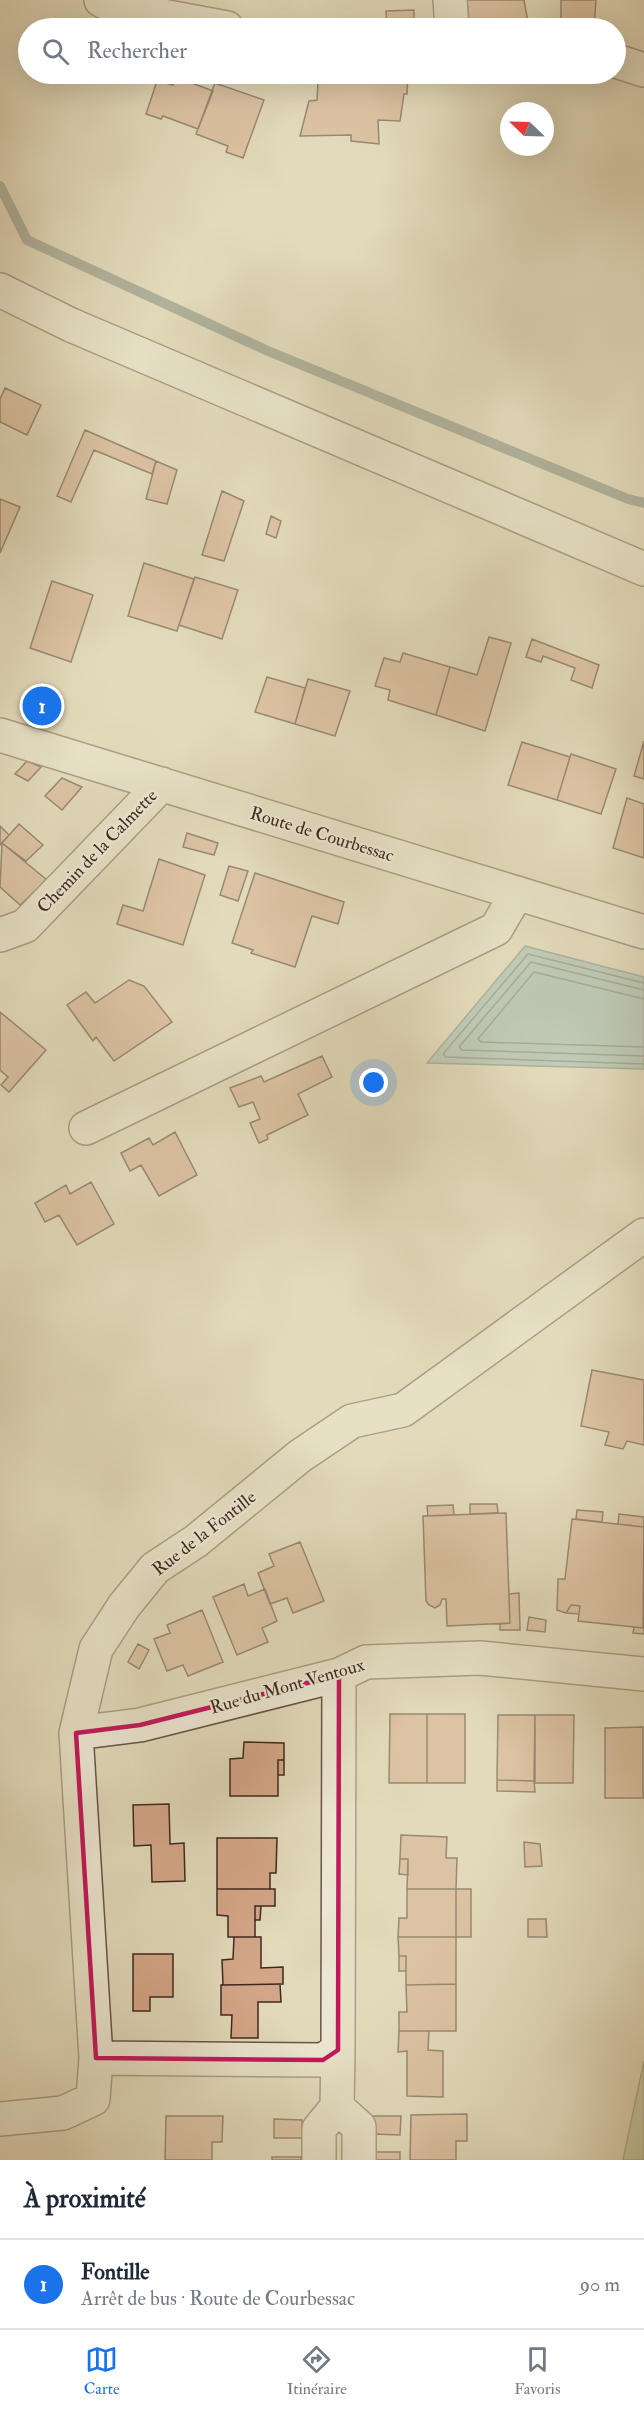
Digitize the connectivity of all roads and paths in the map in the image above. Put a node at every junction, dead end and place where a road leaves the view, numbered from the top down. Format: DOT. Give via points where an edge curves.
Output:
graph roads {
  1 [pos="101,0"];
  2 [pos="450,0"];
  3 [pos="173,18"];
  4 [pos="451,18"];
  5 [pos="626,64"];
  6 [pos="644,70"];
  7 [pos="0,290"];
  8 [pos="644,569"];
  9 [pos="0,735"];
  10 [pos="162,784"];
  11 [pos="517,893"];
  12 [pos="644,932"];
  13 [pos="0,935"];
  14 [pos="86,1128"];
  15 [pos="644,1235"];
  16 [pos="644,1674"];
  17 [pos="339,1675"];
  18 [pos="76,1733"];
  19 [pos="338,2050"];
  20 [pos="96,2058"];
  21 [pos="337,2107"];
  22 [pos="0,2119"];
  23 [pos="319,2160"];
  24 [pos="359,2160"];
  1 -- 3 [label="street" via="114,7"];
  2 -- 4 [label="street"];
  5 -- 6 [label="street"];
  7 -- 8 [label="street" via="71,325"];
  9 -- 10 [label="street, Route de Courbessac"];
  10 -- 11 [label="street, Route de Courbessac"];
  10 -- 13 [label="street, Chemin de la Calmette" via="25,926"];
  11 -- 12 [label="street, Route de Courbessac"];
  11 -- 14 [label="street" via="496,929"];
  15 -- 18 [label="street, Rue de la Fontille" via="403,1410 352,1421 300,1456 155,1568 96,1649"];
  16 -- 17 [label="street, Rue du Mont Ventoux" via="480,1658 366,1662"];
  17 -- 18 [label="street, Rue du Mont Ventoux" via="140,1725"];
  17 -- 19 [label="street"];
  18 -- 20 [label="street, Rue de la Fontille"];
  19 -- 20 [label="street" via="323,2060"];
  19 -- 21 [label="street"];
  20 -- 22 [label="street, Rue de la Fontille" via="93,2099 63,2113"];
  21 -- 23 [label="street" via="319,2129"];
  21 -- 24 [label="street" via="359,2127"];
}
